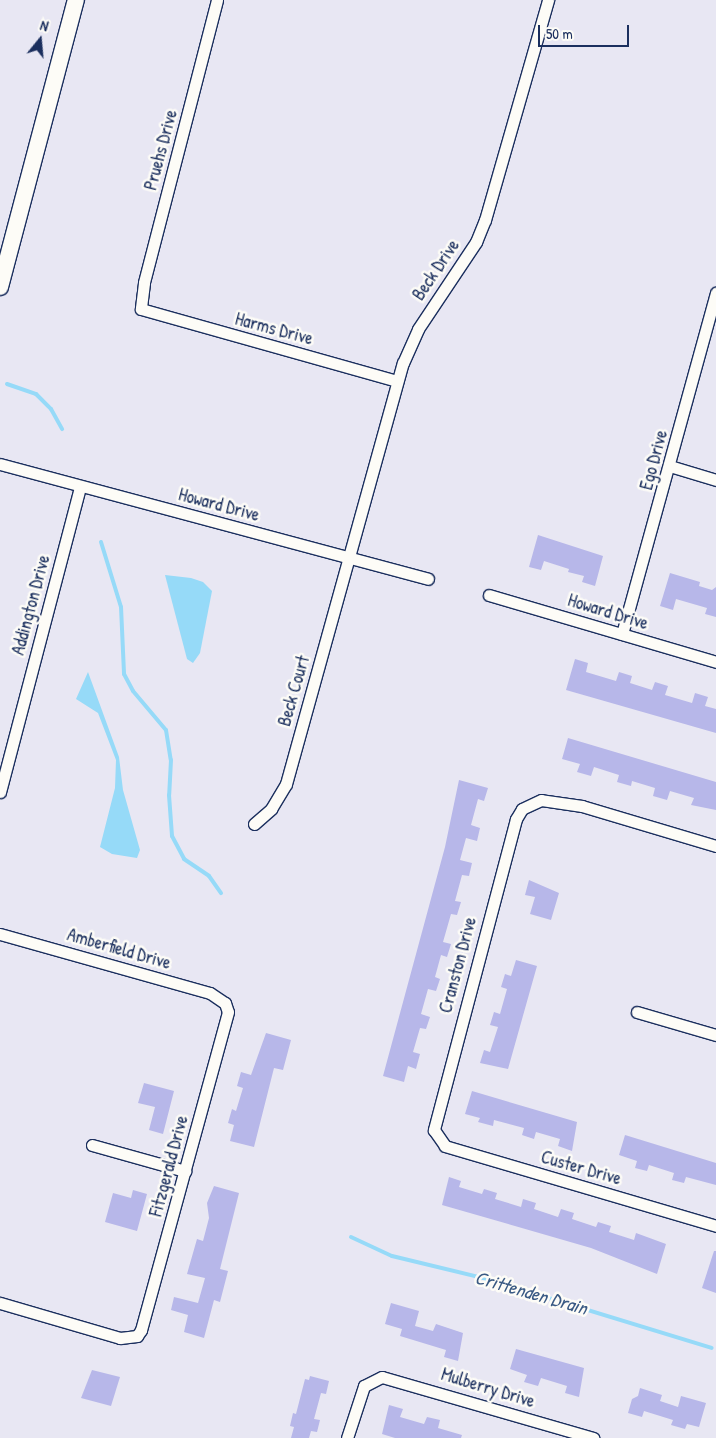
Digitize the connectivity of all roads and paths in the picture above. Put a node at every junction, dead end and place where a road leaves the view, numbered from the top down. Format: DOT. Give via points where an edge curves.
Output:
graph roads {
  1 [pos="76,0"];
  2 [pos="217,0"];
  3 [pos="548,0"];
  4 [pos="0,286"];
  5 [pos="716,293"];
  6 [pos="141,309"];
  7 [pos="397,381"];
  8 [pos="0,464"];
  9 [pos="670,466"];
  10 [pos="716,480"];
  11 [pos="80,486"];
  12 [pos="349,558"];
  13 [pos="428,579"];
  14 [pos="489,595"];
  15 [pos="622,634"];
  16 [pos="716,662"];
  17 [pos="0,792"];
  18 [pos="254,824"];
  19 [pos="716,846"];
  20 [pos="0,934"];
  21 [pos="225,1004"];
  22 [pos="637,1012"];
  23 [pos="716,1035"];
  24 [pos="439,1140"];
  25 [pos="92,1146"];
  26 [pos="185,1171"];
  27 [pos="716,1226"];
  28 [pos="0,1303"];
  29 [pos="347,1438"];
  30 [pos="593,1438"];
  1 -- 4 [label="street"];
  2 -- 6 [label="street, Pruehs Drive" via="144,283"];
  3 -- 7 [label="street, Beck Drive" via="485,220 476,242 418,329"];
  5 -- 9 [label="street, Ego Drive"];
  6 -- 7 [label="street, Harms Drive"];
  7 -- 12 [label="street, Beck Drive"];
  8 -- 11 [label="street, Howard Drive"];
  9 -- 10 [label="street"];
  9 -- 15 [label="street, Ego Drive"];
  11 -- 12 [label="street, Howard Drive"];
  11 -- 17 [label="street, Addington Drive"];
  12 -- 13 [label="street, Howard Drive"];
  12 -- 18 [label="street, Beck Court" via="286,784 271,809"];
  14 -- 15 [label="street, Howard Drive"];
  15 -- 16 [label="street, Howard Drive"];
  19 -- 24 [label="street, Cranston Drive" via="582,806 541,800 530,804 516,819 440,1100 434,1130"];
  20 -- 21 [label="street, Amberfield Drive" via="210,994"];
  21 -- 26 [label="street, Fitzgerald Drive" via="227,1020"];
  22 -- 23 [label="street"];
  24 -- 27 [label="street, Custer Drive" via="445,1146"];
  25 -- 26 [label="street"];
  26 -- 28 [label="street, Fitzgerald Drive" via="145,1322 137,1336 120,1338"];
  29 -- 30 [label="street, Mulberry Drive" via="364,1386 382,1377"];
}
